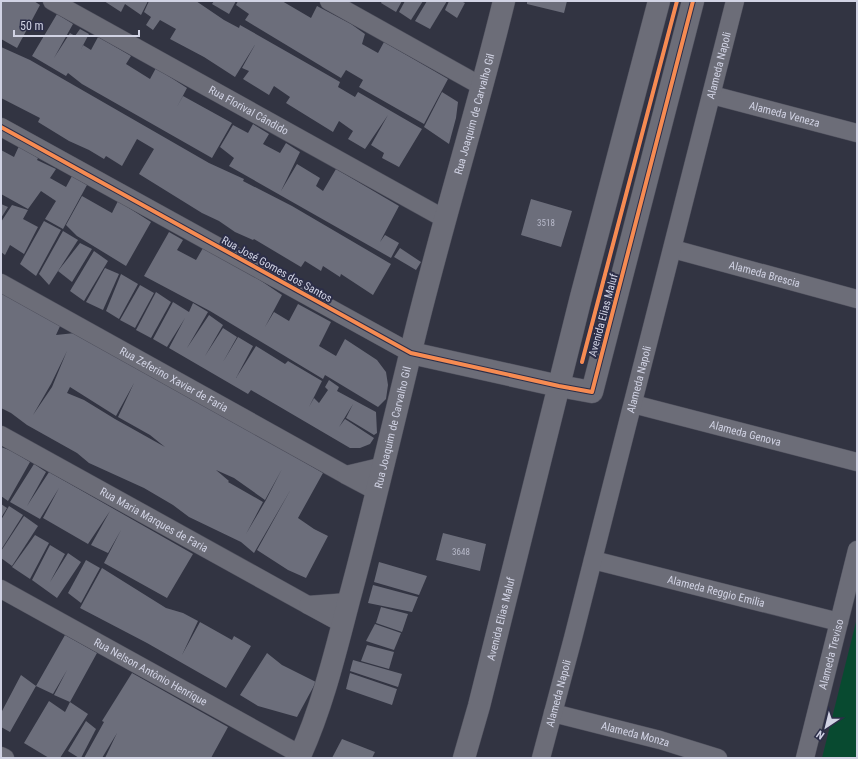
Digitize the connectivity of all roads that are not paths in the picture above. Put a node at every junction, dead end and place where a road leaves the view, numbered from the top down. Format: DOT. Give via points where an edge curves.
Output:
graph roads {
  1 [pos="52,1"];
  2 [pos="329,1"];
  3 [pos="504,1"];
  4 [pos="659,1"];
  5 [pos="693,1"];
  6 [pos="735,1"];
  7 [pos="483,87"];
  8 [pos="712,95"];
  9 [pos="1,127"];
  10 [pos="857,133"];
  11 [pos="445,219"];
  12 [pos="673,249"];
  13 [pos="1,283"];
  14 [pos="857,299"];
  15 [pos="410,353"];
  16 [pos="559,386"];
  17 [pos="633,404"];
  18 [pos="1,435"];
  19 [pos="857,462"];
  20 [pos="384,466"];
  21 [pos="346,475"];
  22 [pos="378,492"];
  23 [pos="857,550"];
  24 [pos="593,560"];
  25 [pos="1,589"];
  26 [pos="348,602"];
  27 [pos="308,605"];
  28 [pos="839,622"];
  29 [pos="343,624"];
  30 [pos="553,713"];
  31 [pos="1,756"];
  32 [pos="300,756"];
  33 [pos="5,758"];
  34 [pos="464,758"];
  35 [pos="541,758"];
  36 [pos="718,758"];
  37 [pos="805,758"];
  1 -- 11 [label="street, Rua Florival Cândido"];
  2 -- 7 [label="street"];
  3 -- 7 [label="street, Rua Joaquim de Carvalho Gil"];
  4 -- 16 [label="street, Avenida Elias Maluf"];
  5 -- 16 [label="street, Avenida Elias Maluf" via="592,392"];
  6 -- 8 [label="street, Alameda Napoli"];
  7 -- 11 [label="street, Rua Joaquim de Carvalho Gil"];
  8 -- 10 [label="street, Alameda Veneza"];
  8 -- 12 [label="street, Alameda Napoli"];
  9 -- 15 [label="street, Rua José Gomes dos Santos"];
  11 -- 15 [label="street, Rua Joaquim de Carvalho Gil"];
  12 -- 14 [label="street, Alameda Brescia"];
  12 -- 17 [label="street, Alameda Napoli"];
  13 -- 21 [label="street, Rua Zeferino Xavier de Faria"];
  15 -- 16 [label="street, Rua José Gomes dos Santos"];
  15 -- 20 [label="street, Rua Joaquim de Carvalho Gil"];
  16 -- 34 [label="street, Avenida Elias Maluf"];
  17 -- 19 [label="street, Alameda Genova"];
  17 -- 24 [label="street, Alameda Napoli"];
  18 -- 27 [label="street, Rua Maria Marques de Faria"];
  20 -- 21 [label="street"];
  20 -- 22 [label="street, Rua Joaquim de Carvalho Gil"];
  21 -- 22 [label="street, Rua Zeferino Xavier de Faria"];
  22 -- 26 [label="street, Rua Joaquim de Carvalho Gil"];
  23 -- 28 [label="street, Alameda Treviso"];
  24 -- 28 [label="street, Alameda Reggio Emilia"];
  24 -- 30 [label="street, Alameda Napoli"];
  25 -- 32 [label="street, Rua Nelson Antônio Henrique"];
  26 -- 27 [label="street"];
  26 -- 29 [label="street, Rua Joaquim de Carvalho Gil"];
  27 -- 29 [label="street, Rua Maria Marques de Faria"];
  28 -- 37 [label="street, Alameda Treviso"];
  29 -- 32 [label="street, Rua Joaquim de Carvalho Gil" via="320,706"];
  30 -- 35 [label="street, Alameda Napoli"];
  30 -- 36 [label="street, Alameda Monza" via="660,740"];
  31 -- 33 [label="street"];
}
